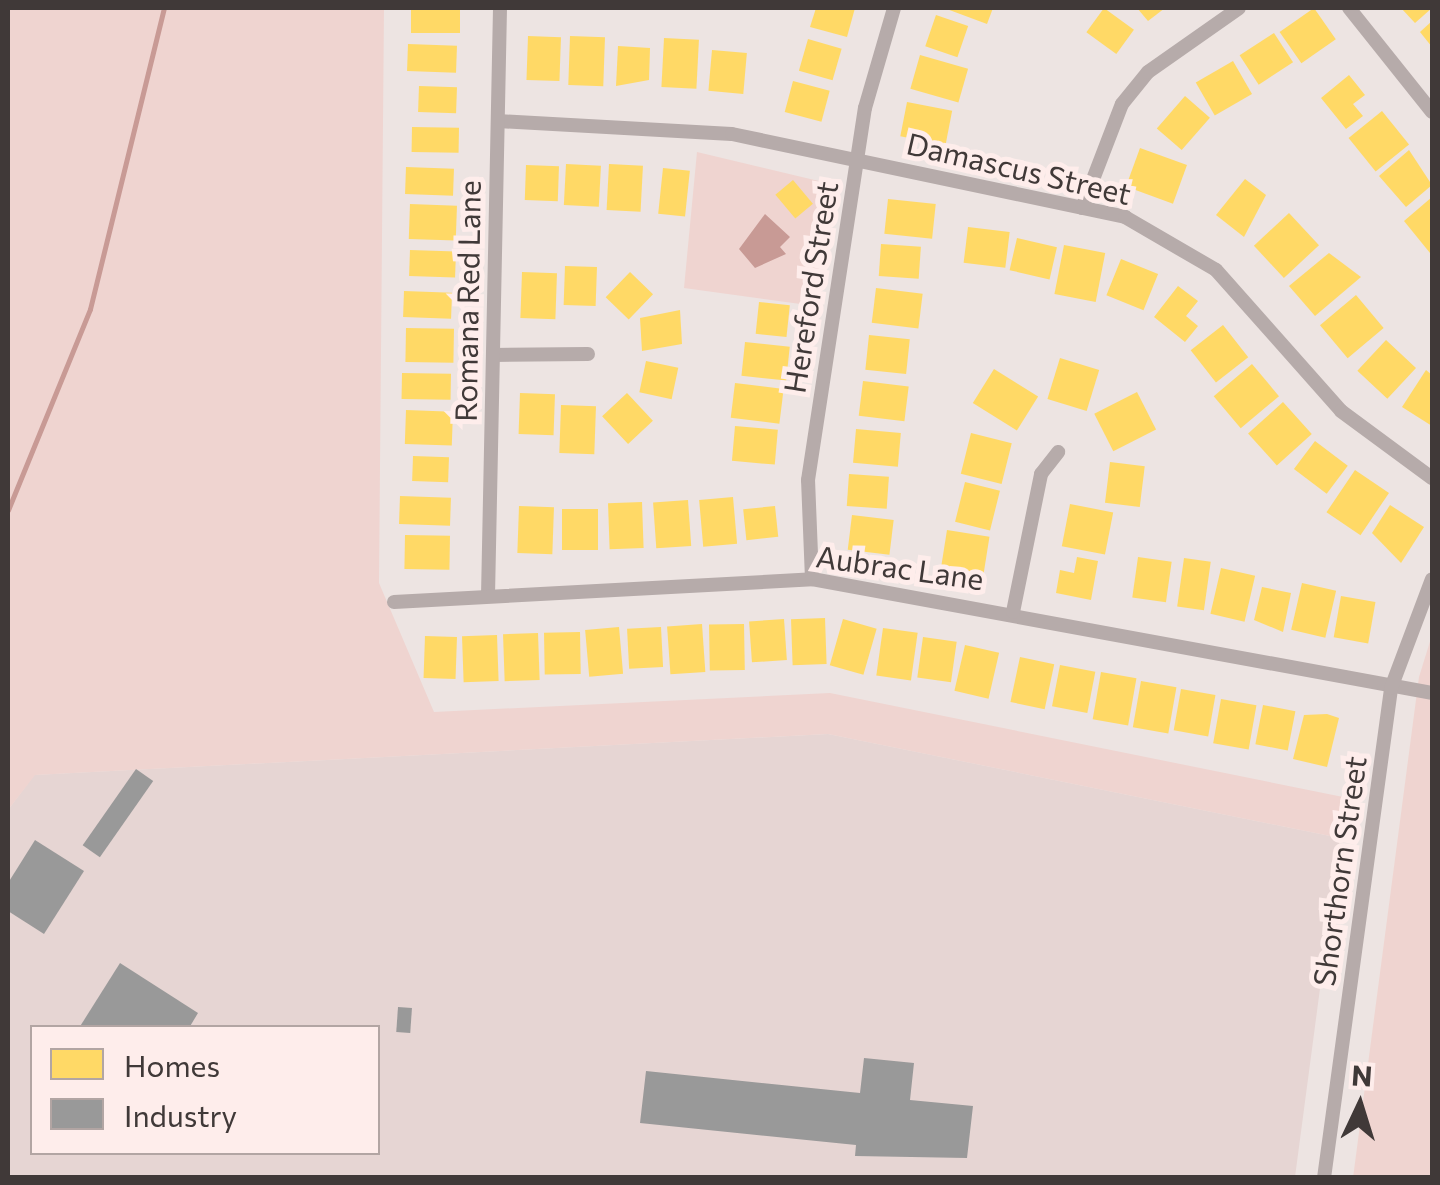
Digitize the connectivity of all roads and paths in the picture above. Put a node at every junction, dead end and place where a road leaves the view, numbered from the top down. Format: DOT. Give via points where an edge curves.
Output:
graph roads {
  1 [pos="500,8"];
  2 [pos="894,8"];
  3 [pos="1239,8"];
  4 [pos="1349,8"];
  5 [pos="1432,112"];
  6 [pos="498,121"];
  7 [pos="857,160"];
  8 [pos="1082,208"];
  9 [pos="588,354"];
  10 [pos="493,355"];
  11 [pos="1058,452"];
  12 [pos="1432,478"];
  13 [pos="812,579"];
  14 [pos="1432,579"];
  15 [pos="488,596"];
  16 [pos="394,602"];
  17 [pos="1012,612"];
  18 [pos="1391,688"];
  19 [pos="1432,693"];
  20 [pos="1324,1178"];
  1 -- 6 [label="street, Romana Red Lane"];
  2 -- 7 [label="street, Hereford Street"];
  3 -- 8 [label="street" via="1148,72 1122,104"];
  4 -- 5 [label="street"];
  6 -- 7 [label="street, Damascus Street" via="732,134"];
  6 -- 10 [label="street, Romana Red Lane"];
  7 -- 8 [label="street, Damascus Street"];
  7 -- 13 [label="street, Hereford Street" via="808,480"];
  8 -- 12 [label="street, Damascus Street" via="1172,237 1216,270 1341,411"];
  9 -- 10 [label="street"];
  10 -- 15 [label="street, Romana Red Lane"];
  11 -- 17 [label="street" via="1041,474"];
  13 -- 15 [label="street, Aubrac Lane"];
  13 -- 17 [label="street, Aubrac Lane"];
  14 -- 18 [label="street, Shorthorn Street"];
  15 -- 16 [label="street, Aubrac Lane"];
  17 -- 18 [label="street, Aubrac Lane"];
  18 -- 19 [label="street, Aubrac Lane"];
  18 -- 20 [label="street, Shorthorn Street"];
}
